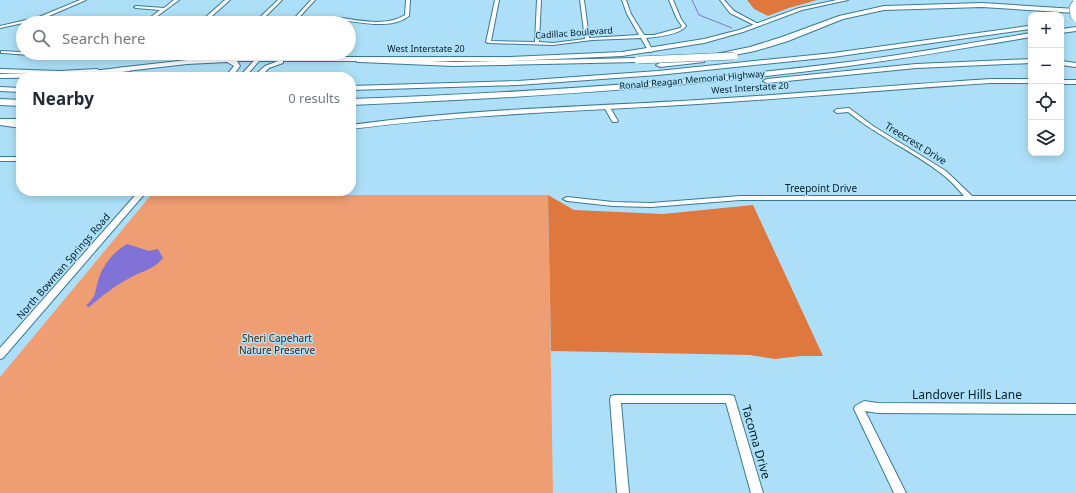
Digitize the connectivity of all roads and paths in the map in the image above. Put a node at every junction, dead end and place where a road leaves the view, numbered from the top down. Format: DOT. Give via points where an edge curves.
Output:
graph roads {
  1 [pos="84,0"];
  2 [pos="177,0"];
  3 [pos="228,0"];
  4 [pos="280,0"];
  5 [pos="313,0"];
  6 [pos="408,0"];
  7 [pos="497,0"];
  8 [pos="539,0"];
  9 [pos="582,0"];
  10 [pos="624,0"];
  11 [pos="670,0"];
  12 [pos="722,0"];
  13 [pos="845,0"];
  14 [pos="911,0"];
  15 [pos="1076,3"];
  16 [pos="136,7"];
  17 [pos="164,9"];
  18 [pos="1076,11"];
  19 [pos="45,16"];
  20 [pos="154,16"];
  21 [pos="209,16"];
  22 [pos="263,16"];
  23 [pos="298,16"];
  24 [pos="841,17"];
  25 [pos="1076,18"];
  26 [pos="356,20"];
  27 [pos="16,23"];
  28 [pos="1076,23"];
  29 [pos="758,25"];
  30 [pos="1064,25"];
  31 [pos="0,27"];
  32 [pos="1028,28"];
  33 [pos="1076,29"];
  34 [pos="1064,31"];
  35 [pos="1028,35"];
  36 [pos="642,37"];
  37 [pos="587,39"];
  38 [pos="537,44"];
  39 [pos="910,44"];
  40 [pos="651,51"];
  41 [pos="3,52"];
  42 [pos="16,53"];
  43 [pos="226,60"];
  44 [pos="257,60"];
  45 [pos="309,60"];
  46 [pos="360,60"];
  47 [pos="1028,61"];
  48 [pos="1076,61"];
  49 [pos="1064,62"];
  50 [pos="1064,63"];
  51 [pos="1076,65"];
  52 [pos="127,69"];
  53 [pos="0,71"];
  54 [pos="30,72"];
  55 [pos="77,72"];
  56 [pos="100,72"];
  57 [pos="232,72"];
  58 [pos="246,72"];
  59 [pos="260,72"];
  60 [pos="0,77"];
  61 [pos="16,77"];
  62 [pos="16,79"];
  63 [pos="1028,81"];
  64 [pos="1064,82"];
  65 [pos="1076,82"];
  66 [pos="427,86"];
  67 [pos="356,88"];
  68 [pos="0,89"];
  69 [pos="16,90"];
  70 [pos="485,96"];
  71 [pos="0,102"];
  72 [pos="356,102"];
  73 [pos="16,103"];
  74 [pos="607,107"];
  75 [pos="836,111"];
  76 [pos="615,121"];
  77 [pos="16,122"];
  78 [pos="0,123"];
  79 [pos="16,125"];
  80 [pos="356,126"];
  81 [pos="0,159"];
  82 [pos="16,159"];
  83 [pos="138,196"];
  84 [pos="970,198"];
  85 [pos="1076,198"];
  86 [pos="566,199"];
  87 [pos="0,355"];
  88 [pos="1076,409"];
  89 [pos="623,493"];
  90 [pos="757,493"];
  91 [pos="900,493"];
  1 -- 19 [label="street"];
  2 -- 17 [label="street"];
  3 -- 21 [label="street"];
  4 -- 22 [label="street"];
  5 -- 23 [label="street"];
  6 -- 26 [label="street" via="407,16 398,21 384,23"];
  7 -- 38 [label="street, Cadillac Boulevard" via="488,42"];
  8 -- 38 [label="street"];
  9 -- 37 [label="street"];
  10 -- 36 [label="street"];
  11 -- 36 [label="street, Cadillac Boulevard" via="684,26 680,30"];
  12 -- 29 [label="street" via="732,12"];
  13 -- 29 [label="main road, West Interstate 20" via="801,9"];
  14 -- 24 [label="highway" via="866,8 843,14"];
  15 -- 25 [label="highway, bridge" via="1073,7"];
  16 -- 17 [label="street"];
  17 -- 20 [label="street"];
  18 -- 24 [label="highway" via="1002,5 945,5 884,8"];
  24 -- 66 [label="highway" via="778,41 708,59 630,69"];
  27 -- 31 [label="street"];
  28 -- 30 [label="highway"];
  29 -- 40 [label="main road, West Interstate 20" via="710,40"];
  32 -- 39 [label="highway, Ronald Reagan Memorial Highway"];
  33 -- 34 [label="highway"];
  35 -- 70 [label="highway, Ronald Reagan Memorial Highway" via="889,58 782,71 678,82"];
  36 -- 37 [label="street, Cadillac Boulevard"];
  36 -- 40 [label="street"];
  37 -- 38 [label="street, Cadillac Boulevard"];
  39 -- 46 [label="highway, bridge" via="638,60 454,64"];
  39 -- 66 [label="highway, Ronald Reagan Memorial Highway" via="658,73 518,83"];
  40 -- 46 [label="main road, West Interstate 20" via="555,59"];
  41 -- 42 [label="street"];
  43 -- 52 [label="main road, West Interstate 20"];
  43 -- 57 [label="main road" via="236,63 237,66"];
  44 -- 58 [label="street"];
  45 -- 46 [label="main road, West Interstate 20"];
  45 -- 59 [label="main road" via="280,62"];
  47 -- 70 [label="highway" via="951,64 804,78 578,93"];
  48 -- 49 [label="highway"];
  50 -- 51 [label="highway"];
  52 -- 55 [label="main road, West Interstate 20"];
  52 -- 56 [label="highway"];
  53 -- 54 [label="main road, West Interstate 20"];
  60 -- 61 [label="highway"];
  60 -- 62 [label="highway"];
  63 -- 74 [label="main road, West Interstate 20" via="907,86"];
  64 -- 65 [label="main road"];
  66 -- 67 [label="highway, Ronald Reagan Memorial Highway"];
  68 -- 69 [label="highway"];
  70 -- 72 [label="highway, Ronald Reagan Memorial Highway"];
  71 -- 73 [label="highway"];
  74 -- 76 [label="street"];
  74 -- 80 [label="main road, West Interstate 20" via="396,121"];
  75 -- 84 [label="street, Treecrest Drive" via="849,110 863,122 946,173"];
  77 -- 78 [label="highway"];
  78 -- 79 [label="main road"];
  81 -- 82 [label="street"];
  83 -- 87 [label="street, North Bowman Springs Road"];
  84 -- 85 [label="street, Treepoint Drive"];
  84 -- 86 [label="street, Treepoint Drive" via="740,198 651,205"];
  88 -- 91 [label="street, Landover Hills Lane" via="864,406 859,409"];
  89 -- 90 [label="street, Tacoma Drive" via="615,399 730,399"];
}
